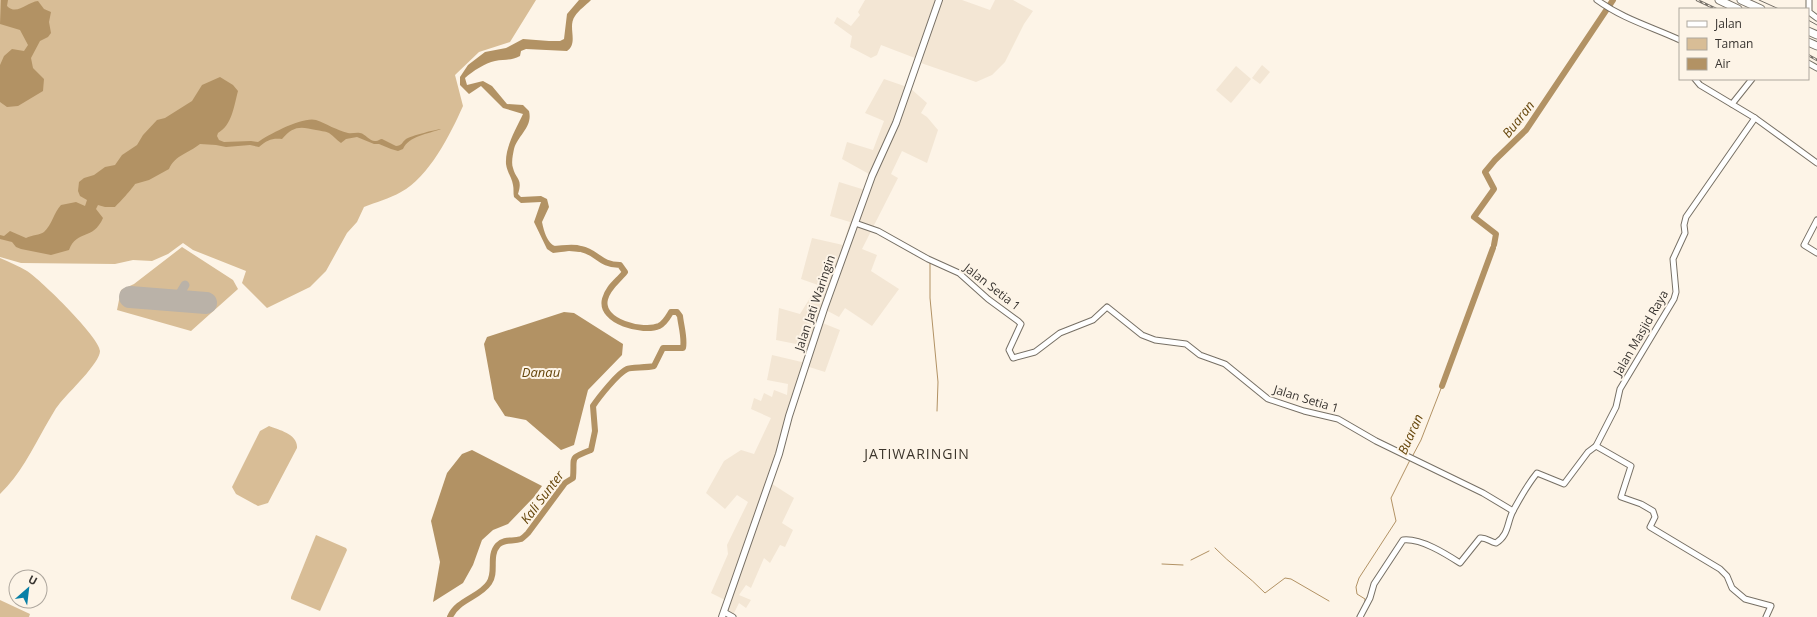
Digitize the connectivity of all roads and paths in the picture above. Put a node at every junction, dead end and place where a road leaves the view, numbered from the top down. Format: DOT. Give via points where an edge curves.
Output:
graph roads {
  1 [pos="939,0"];
  2 [pos="1597,0"];
  3 [pos="1719,0"];
  4 [pos="1741,0"];
  5 [pos="1736,8"];
  6 [pos="1758,8"];
  7 [pos="1809,9"];
  8 [pos="1817,18"];
  9 [pos="1679,40"];
  10 [pos="1696,80"];
  11 [pos="1751,80"];
  12 [pos="1732,104"];
  13 [pos="1755,118"];
  14 [pos="1817,163"];
  15 [pos="1817,220"];
  16 [pos="855,223"];
  17 [pos="1817,253"];
  18 [pos="1596,446"];
  19 [pos="1513,511"];
  20 [pos="723,615"];
  21 [pos="733,617"];
  22 [pos="1360,617"];
  23 [pos="1766,617"];
  1 -- 16 [label="main road, Jalan Jati Waringin" via="896,123 872,176"];
  2 -- 9 [label="street" via="1652,30"];
  3 -- 5 [label="highway"];
  4 -- 6 [label="highway"];
  7 -- 8 [label="street"];
  10 -- 12 [label="street"];
  11 -- 12 [label="street"];
  12 -- 13 [label="street"];
  13 -- 14 [label="street"];
  13 -- 18 [label="street, Jalan Masjid Raya" via="1686,216 1685,233 1673,259 1676,295 1620,389 1616,407"];
  15 -- 17 [label="street" via="1804,246"];
  16 -- 19 [label="street, Jalan Setia 1" via="878,231 959,273 1018,321 1021,324 1020,329 1009,350 1013,358 1035,352 1060,333 1093,320 1107,307 1142,335 1155,340 1186,344 1200,355 1225,364 1268,398 1304,411 1338,419"];
  16 -- 20 [label="main road, Jalan Jati Waringin" via="815,335 779,454"];
  18 -- 19 [label="street, Jalan Masjid Raya" via="1588,452 1564,484 1537,473"];
  18 -- 23 [label="street" via="1632,466 1621,498 1651,509 1655,517 1650,527 1720,569 1727,576 1732,588 1745,599 1771,606"];
  19 -- 22 [label="street" via="1509,527 1500,540 1496,543 1480,538 1460,563 1438,550 1404,540 1374,584"];
  20 -- 21 [label="street"];
}
